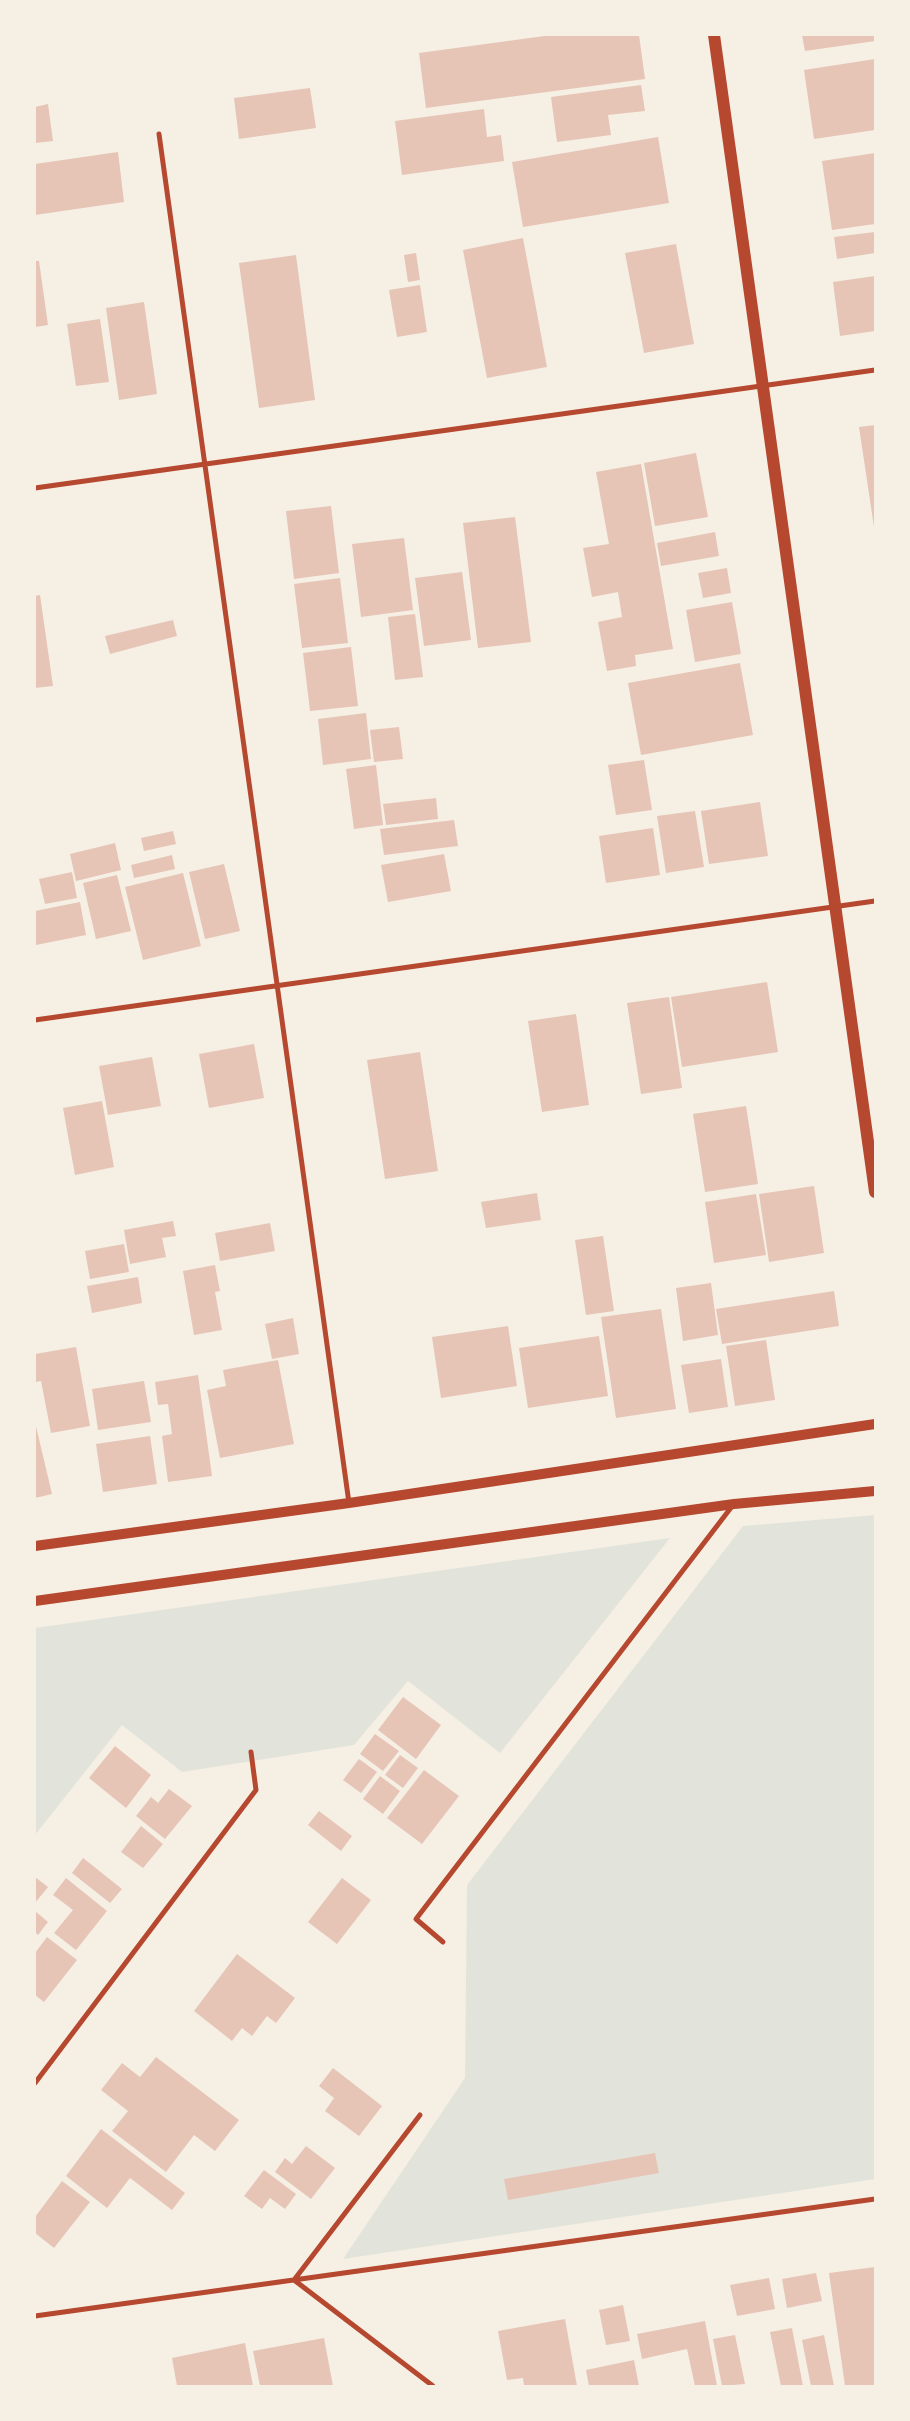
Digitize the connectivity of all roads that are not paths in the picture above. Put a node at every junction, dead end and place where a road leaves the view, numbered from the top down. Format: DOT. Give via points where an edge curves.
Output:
graph roads {
  1 [pos="714,35"];
  2 [pos="159,134"];
  3 [pos="875,370"];
  4 [pos="763,386"];
  5 [pos="205,464"];
  6 [pos="35,488"];
  7 [pos="875,902"];
  8 [pos="835,907"];
  9 [pos="277,986"];
  10 [pos="35,1020"];
  11 [pos="875,1192"];
  12 [pos="875,1424"];
  13 [pos="875,1491"];
  14 [pos="349,1503"];
  15 [pos="734,1504"];
  16 [pos="35,1546"];
  17 [pos="35,1601"];
  18 [pos="251,1752"];
  19 [pos="443,1942"];
  20 [pos="35,2083"];
  21 [pos="420,2115"];
  22 [pos="875,2199"];
  23 [pos="294,2280"];
  24 [pos="35,2316"];
  25 [pos="433,2386"];
  1 -- 4 [label="main road"];
  2 -- 5 [label="street"];
  3 -- 4 [label="street"];
  4 -- 5 [label="street"];
  4 -- 8 [label="main road"];
  5 -- 6 [label="street"];
  5 -- 9 [label="street"];
  7 -- 8 [label="street"];
  8 -- 9 [label="street"];
  8 -- 11 [label="main road"];
  9 -- 10 [label="street"];
  9 -- 14 [label="street"];
  12 -- 14 [label="main road"];
  13 -- 15 [label="main road"];
  14 -- 16 [label="main road"];
  15 -- 17 [label="main road"];
  15 -- 19 [label="street" via="416,1919"];
  18 -- 20 [label="street" via="256,1790"];
  21 -- 23 [label="street"];
  22 -- 23 [label="street"];
  23 -- 24 [label="street"];
  23 -- 25 [label="street"];
}
